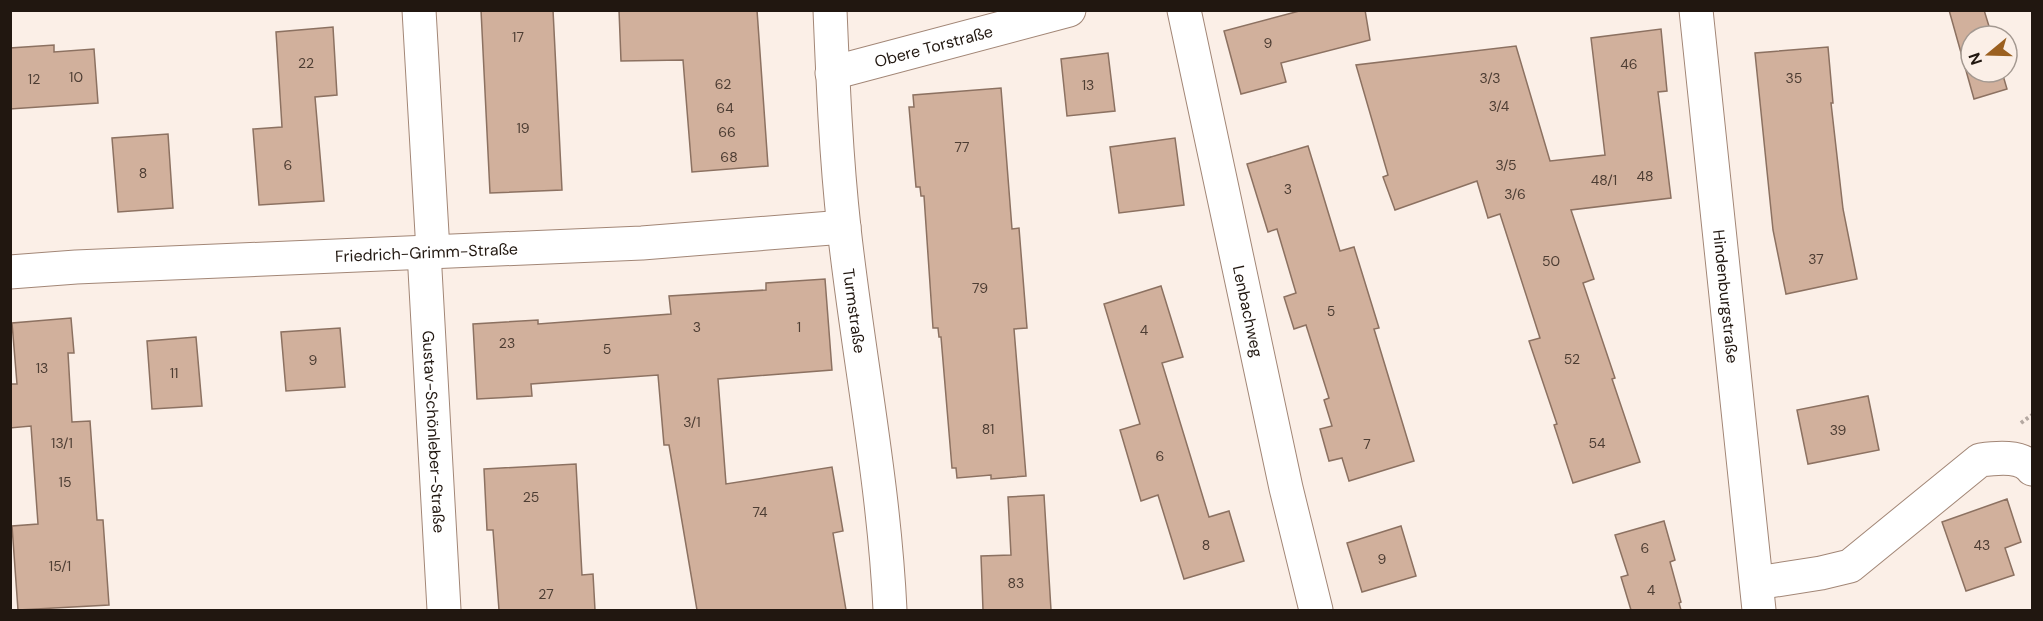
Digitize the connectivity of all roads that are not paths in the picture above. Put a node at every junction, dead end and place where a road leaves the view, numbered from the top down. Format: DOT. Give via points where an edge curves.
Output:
graph roads {
  1 [pos="419,10"];
  2 [pos="830,10"];
  3 [pos="1069,10"];
  4 [pos="1184,10"];
  5 [pos="1696,10"];
  6 [pos="832,73"];
  7 [pos="844,227"];
  8 [pos="428,251"];
  9 [pos="10,272"];
  10 [pos="2032,469"];
  11 [pos="1758,597"];
  12 [pos="444,610"];
  13 [pos="890,610"];
  14 [pos="1316,610"];
  1 -- 8 [label="street, Gustav-Schönleber-Straße"];
  2 -- 6 [label="street, Turmstraße"];
  3 -- 6 [label="street, Obere Torstraße"];
  4 -- 14 [label="street, Lenbachweg" via="1286,488"];
  5 -- 11 [label="street, Hindenburgstraße"];
  6 -- 7 [label="street, Turmstraße"];
  7 -- 8 [label="street, Friedrich-Grimm-Straße" via="642,243"];
  7 -- 13 [label="street, Turmstraße" via="887,552"];
  8 -- 9 [label="street, Friedrich-Grimm-Straße"];
  8 -- 12 [label="street, Gustav-Schönleber-Straße"];
  10 -- 11 [label="street, Hindenburgstraße" via="2003,457 1980,460 1850,566"];
}
